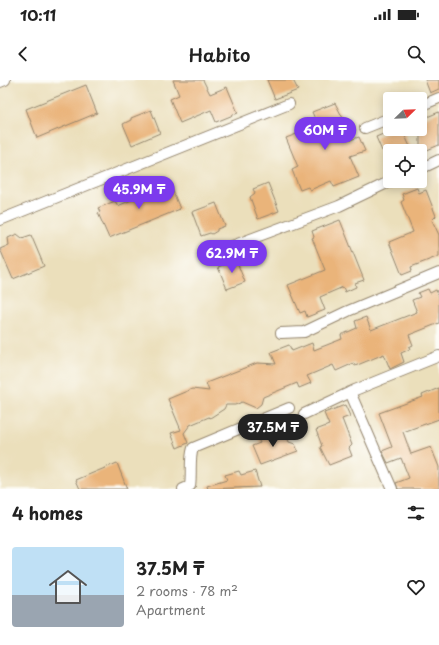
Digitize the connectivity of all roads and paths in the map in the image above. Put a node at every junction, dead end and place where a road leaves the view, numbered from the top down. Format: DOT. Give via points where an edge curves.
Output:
graph roads {
  1 [pos="5,80"];
  2 [pos="0,82"];
  3 [pos="439,98"];
  4 [pos="427,103"];
  5 [pos="289,104"];
  6 [pos="383,121"];
  7 [pos="365,128"];
  8 [pos="439,160"];
  9 [pos="427,166"];
  10 [pos="383,185"];
  11 [pos="0,220"];
  12 [pos="232,246"];
  13 [pos="439,273"];
  14 [pos="281,333"];
  15 [pos="439,356"];
  16 [pos="350,392"];
  17 [pos="289,408"];
  18 [pos="304,414"];
  19 [pos="188,488"];
  20 [pos="392,489"];
  1 -- 2 [label="street"];
  3 -- 4 [label="street"];
  5 -- 11 [label="street"];
  6 -- 7 [label="street"];
  8 -- 9 [label="street"];
  10 -- 12 [label="street" via="339,206"];
  13 -- 14 [label="street" via="304,332"];
  15 -- 16 [label="street"];
  16 -- 18 [label="street"];
  16 -- 20 [label="street"];
  17 -- 19 [label="street" via="193,448"];
}
